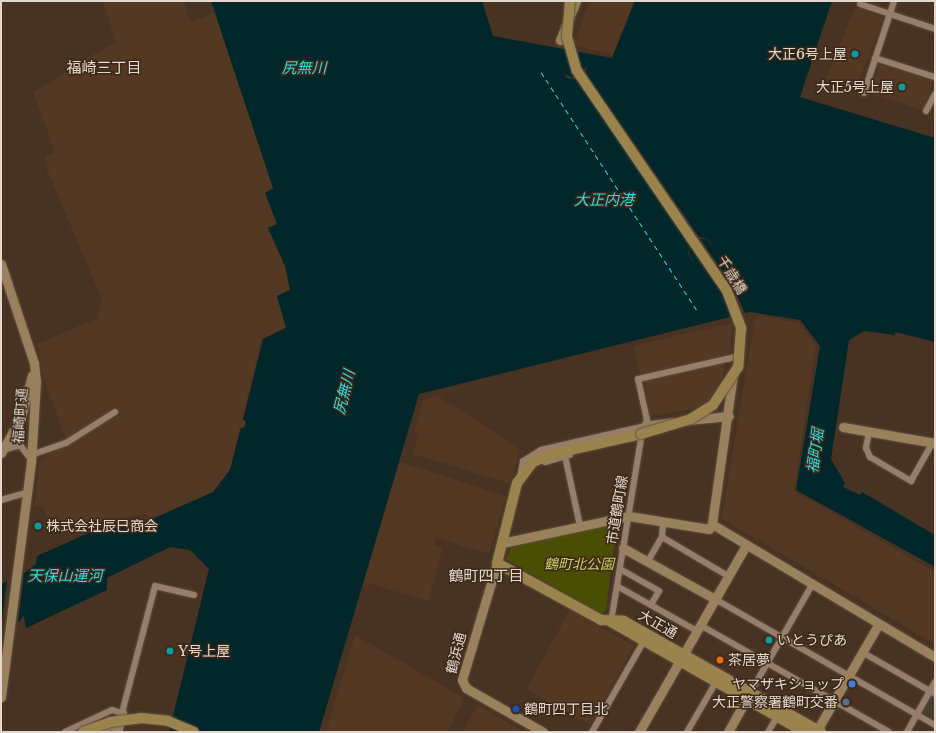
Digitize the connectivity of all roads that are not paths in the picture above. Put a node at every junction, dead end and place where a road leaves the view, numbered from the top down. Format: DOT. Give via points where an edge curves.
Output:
graph roads {
  1 [pos="570,1"];
  2 [pos="576,1"];
  3 [pos="894,1"];
  4 [pos="860,4"];
  5 [pos="890,14"];
  6 [pos="935,29"];
  7 [pos="560,40"];
  8 [pos="875,58"];
  9 [pos="935,76"];
  10 [pos="864,92"];
  11 [pos="935,94"];
  12 [pos="926,111"];
  13 [pos="1,264"];
  14 [pos="5,288"];
  15 [pos="736,357"];
  16 [pos="34,364"];
  17 [pos="115,412"];
  18 [pos="728,416"];
  19 [pos="645,426"];
  20 [pos="843,427"];
  21 [pos="869,432"];
  22 [pos="641,438"];
  23 [pos="934,442"];
  24 [pos="2,452"];
  25 [pos="565,456"];
  26 [pos="31,458"];
  27 [pos="537,463"];
  28 [pos="520,477"];
  29 [pos="26,493"];
  30 [pos="1,500"];
  31 [pos="629,516"];
  32 [pos="663,522"];
  33 [pos="712,524"];
  34 [pos="580,526"];
  35 [pos="662,537"];
  36 [pos="502,543"];
  37 [pos="746,545"];
  38 [pos="624,548"];
  39 [pos="648,561"];
  40 [pos="497,563"];
  41 [pos="620,569"];
  42 [pos="728,576"];
  43 [pos="812,585"];
  44 [pos="617,586"];
  45 [pos="194,595"];
  46 [pos="715,599"];
  47 [pos="652,605"];
  48 [pos="611,622"];
  49 [pos="878,625"];
  50 [pos="698,628"];
  51 [pos="782,638"];
  52 [pos="644,641"];
  53 [pos="862,652"];
  54 [pos="935,657"];
  55 [pos="681,658"];
  56 [pos="767,663"];
  57 [pos="849,676"];
  58 [pos="716,682"];
  59 [pos="935,682"];
  60 [pos="932,693"];
  61 [pos="748,696"];
  62 [pos="1,697"];
  63 [pos="834,700"];
  64 [pos="122,713"];
  65 [pos="917,714"];
  66 [pos="777,717"];
  67 [pos="935,724"];
  68 [pos="118,731"];
  69 [pos="818,731"];
  70 [pos="65,732"];
  71 [pos="84,732"];
  72 [pos="99,732"];
  73 [pos="194,732"];
  74 [pos="543,732"];
  75 [pos="592,732"];
  76 [pos="639,732"];
  77 [pos="687,732"];
  78 [pos="728,732"];
  79 [pos="768,732"];
  80 [pos="804,732"];
  81 [pos="889,732"];
  82 [pos="907,732"];
  1 -- 27 [label="main road, 千歳橋, bridge" via="567,37 577,71 727,290 739,318 742,347 734,376 722,396 692,419"];
  2 -- 7 [label="street"];
  3 -- 5 [label="street"];
  4 -- 5 [label="street"];
  5 -- 6 [label="street"];
  5 -- 8 [label="street"];
  8 -- 9 [label="street"];
  8 -- 10 [label="street"];
  11 -- 12 [label="street"];
  13 -- 14 [label="street, 福崎町通"];
  14 -- 16 [label="street, 福崎町通"];
  15 -- 18 [label="street"];
  15 -- 19 [label="street" via="638,378 647,420"];
  16 -- 24 [label="street" via="23,412"];
  16 -- 26 [label="street, 福崎町通"];
  17 -- 26 [label="street" via="66,443"];
  18 -- 19 [label="street"];
  18 -- 33 [label="street"];
  19 -- 22 [label="street, 市道鶴町線"];
  19 -- 28 [label="street" via="541,450 523,461"];
  20 -- 21 [label="street"];
  21 -- 23 [label="street"];
  21 -- 23 [label="street" via="866,448 870,457 911,481"];
  22 -- 25 [label="street"];
  22 -- 31 [label="street, 市道鶴町線"];
  24 -- 26 [label="street" via="20,445 28,450"];
  25 -- 27 [label="street"];
  25 -- 34 [label="street"];
  26 -- 29 [label="street, 福崎町通"];
  27 -- 28 [label="main road"];
  28 -- 36 [label="main road"];
  29 -- 30 [label="street"];
  29 -- 62 [label="street, 福崎町通"];
  31 -- 32 [label="street"];
  31 -- 34 [label="street"];
  31 -- 38 [label="street, 市道鶴町線"];
  32 -- 33 [label="street" via="709,529"];
  32 -- 35 [label="street"];
  33 -- 37 [label="street"];
  34 -- 36 [label="street"];
  35 -- 39 [label="street"];
  35 -- 42 [label="street"];
  36 -- 40 [label="main road"];
  37 -- 42 [label="street"];
  37 -- 43 [label="street"];
  38 -- 39 [label="street"];
  38 -- 41 [label="street, 市道鶴町線"];
  39 -- 46 [label="street"];
  40 -- 48 [label="main road" via="601,620"];
  40 -- 74 [label="street, 鶴浜通" via="462,680 466,688"];
  41 -- 44 [label="street, 市道鶴町線"];
  41 -- 47 [label="street" via="659,591"];
  42 -- 46 [label="street"];
  43 -- 49 [label="street"];
  43 -- 51 [label="street"];
  44 -- 47 [label="street"];
  44 -- 48 [label="street, 市道鶴町線"];
  45 -- 64 [label="street" via="155,586"];
  46 -- 50 [label="street"];
  46 -- 51 [label="street"];
  47 -- 50 [label="street"];
  48 -- 52 [label="main road, 大正通"];
  48 -- 55 [label="main road, 大正通" via="624,621"];
  49 -- 53 [label="street"];
  49 -- 54 [label="street"];
  50 -- 55 [label="street"];
  50 -- 56 [label="street"];
  51 -- 56 [label="street"];
  51 -- 57 [label="street"];
  52 -- 55 [label="main road, 大正通"];
  52 -- 75 [label="street"];
  53 -- 57 [label="street"];
  53 -- 60 [label="street"];
  55 -- 58 [label="main road, 大正通"];
  55 -- 61 [label="main road, 大正通"];
  55 -- 76 [label="street"];
  56 -- 61 [label="street"];
  56 -- 63 [label="street"];
  57 -- 63 [label="street"];
  57 -- 65 [label="street"];
  58 -- 61 [label="main road, 大正通"];
  58 -- 77 [label="street"];
  59 -- 60 [label="street"];
  60 -- 65 [label="street"];
  61 -- 66 [label="main road, 大正通"];
  61 -- 69 [label="main road, 大正通"];
  61 -- 78 [label="street"];
  63 -- 69 [label="street"];
  63 -- 81 [label="street"];
  64 -- 68 [label="street"];
  64 -- 70 [label="street" via="112,710"];
  65 -- 67 [label="street"];
  65 -- 82 [label="street"];
  66 -- 79 [label="street"];
  66 -- 80 [label="main road, 大正通"];
  68 -- 72 [label="street" via="111,727"];
  71 -- 73 [label="main road, bridge" via="110,722 141,718 168,721"];
}
